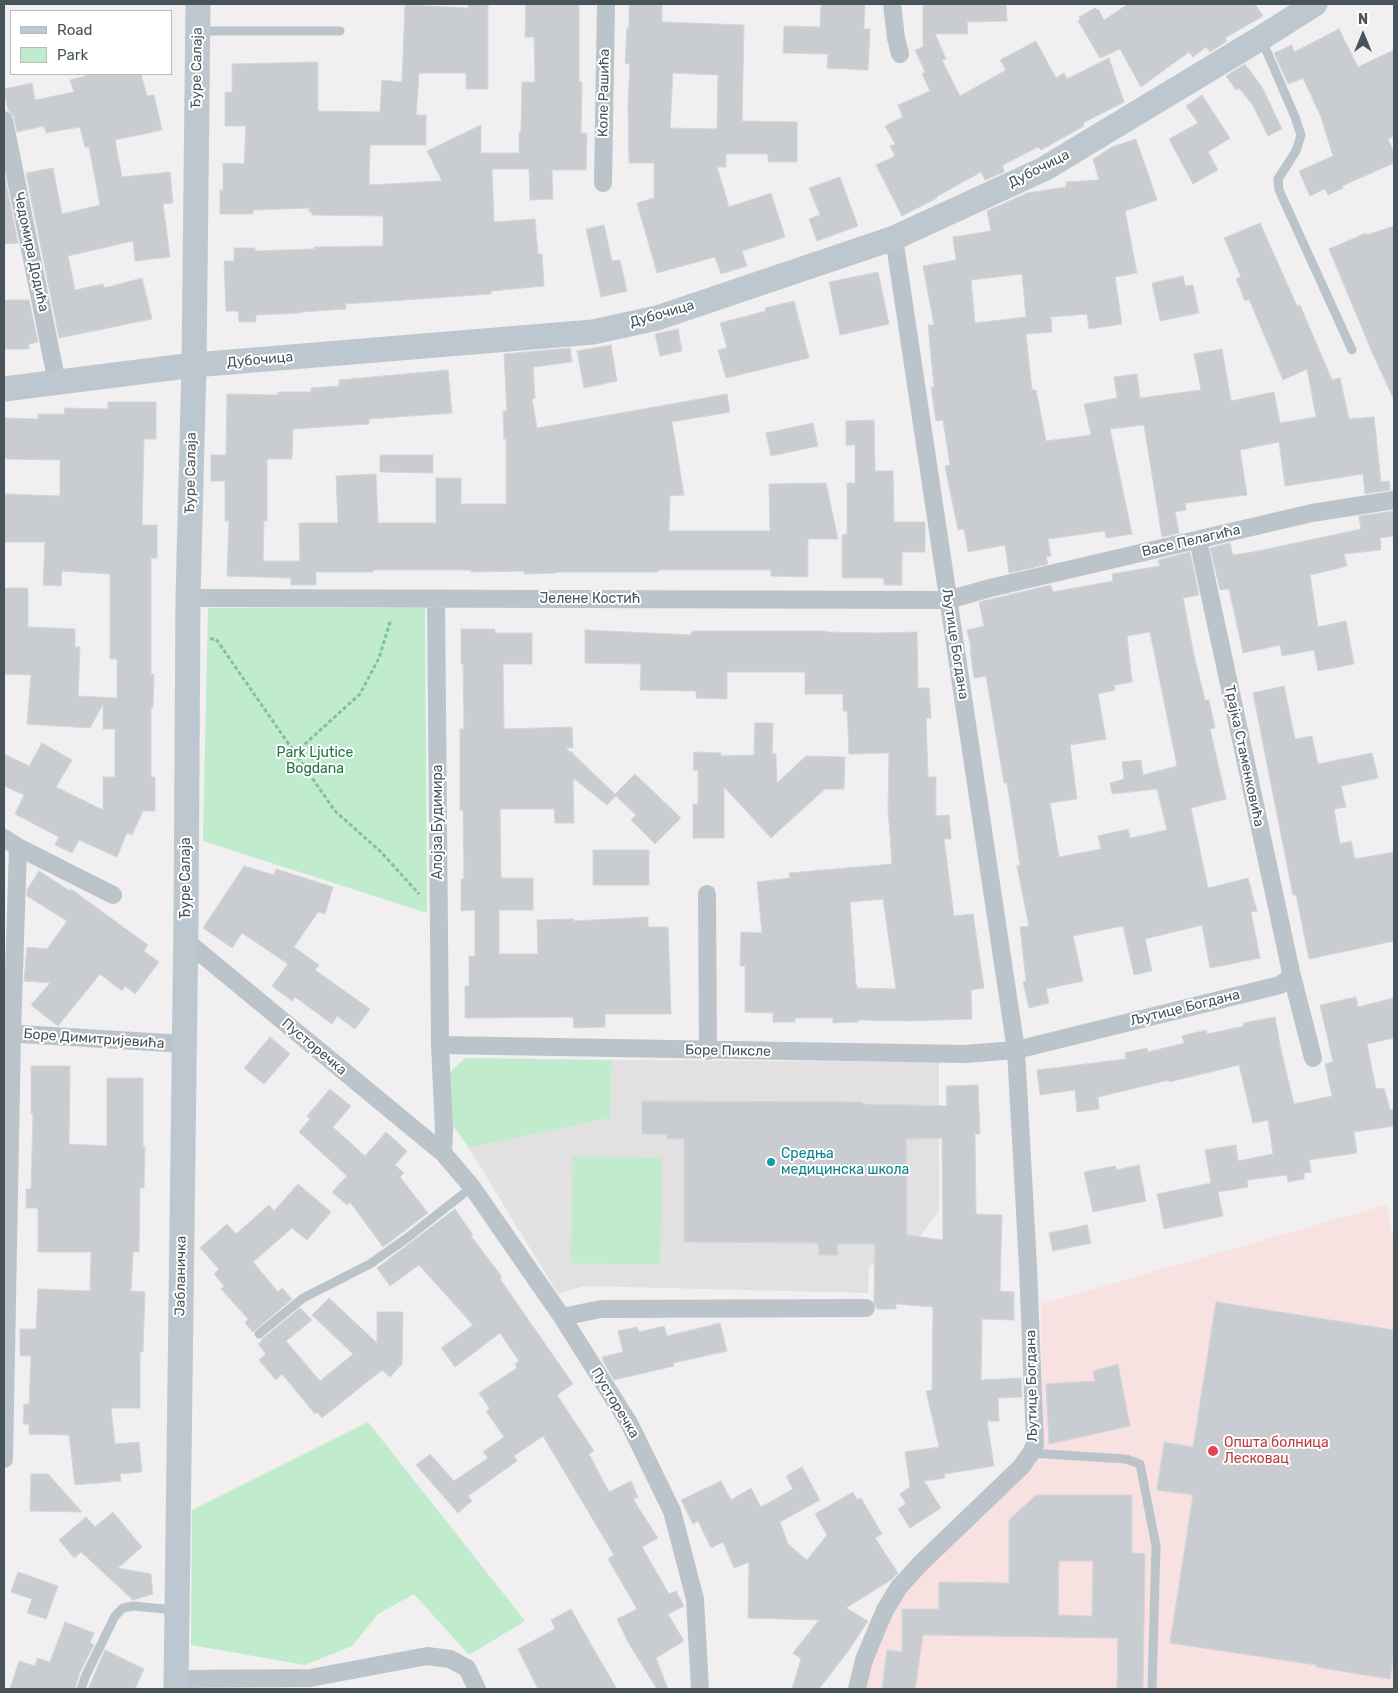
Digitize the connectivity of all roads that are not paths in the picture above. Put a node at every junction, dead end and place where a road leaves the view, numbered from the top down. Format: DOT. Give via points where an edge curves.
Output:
graph roads {
  1 [pos="198,4"];
  2 [pos="606,4"];
  3 [pos="892,4"];
  4 [pos="1316,4"];
  5 [pos="198,31"];
  6 [pos="340,31"];
  7 [pos="1261,38"];
  8 [pos="900,54"];
  9 [pos="4,120"];
  10 [pos="603,183"];
  11 [pos="894,238"];
  12 [pos="1352,350"];
  13 [pos="194,365"];
  14 [pos="58,383"];
  15 [pos="4,389"];
  16 [pos="1394,500"];
  17 [pos="1198,540"];
  18 [pos="990,588"];
  19 [pos="188,598"];
  20 [pos="436,599"];
  21 [pos="948,600"];
  22 [pos="11,842"];
  23 [pos="707,894"];
  24 [pos="113,895"];
  25 [pos="186,941"];
  26 [pos="1291,972"];
  27 [pos="8,1033"];
  28 [pos="184,1044"];
  29 [pos="440,1045"];
  30 [pos="708,1050"];
  31 [pos="1016,1050"];
  32 [pos="1313,1058"];
  33 [pos="443,1154"];
  34 [pos="472,1187"];
  35 [pos="866,1308"];
  36 [pos="562,1317"];
  37 [pos="259,1334"];
  38 [pos="1031,1453"];
  39 [pos="4,1459"];
  40 [pos="176,1610"];
  41 [pos="176,1684"];
  42 [pos="310,1684"];
  43 [pos="81,1689"];
  44 [pos="477,1689"];
  45 [pos="700,1689"];
  46 [pos="857,1689"];
  47 [pos="1152,1689"];
  1 -- 5 [label="street, Ђуре Салаја"];
  2 -- 10 [label="street, Коле Рашића"];
  3 -- 8 [label="street"];
  4 -- 7 [label="street, Дубочица"];
  5 -- 6 [label="lane"];
  5 -- 13 [label="street, Ђуре Салаја"];
  7 -- 11 [label="street, Дубочица" via="1044,169"];
  7 -- 12 [label="lane" via="1301,135 1296,151 1278,179 1279,190"];
  9 -- 14 [label="street, Чедомира Додића"];
  11 -- 13 [label="street, Дубочица" via="656,318 594,332"];
  11 -- 21 [label="street, Љутице Богдана"];
  13 -- 14 [label="street, Дубочица"];
  13 -- 19 [label="street, Ђуре Салаја"];
  14 -- 15 [label="street, Дубочица"];
  16 -- 17 [label="street, Васе Пелагића" via="1312,513"];
  17 -- 18 [label="street, Васе Пелагића"];
  17 -- 26 [label="street, Трајка Стаменковића"];
  18 -- 21 [label="street, Јелене Костић"];
  19 -- 20 [label="street, Јелене Костић"];
  19 -- 25 [label="street, Ђуре Салаја"];
  20 -- 21 [label="street, Јелене Костић"];
  20 -- 29 [label="street, Алојза Будимира"];
  21 -- 31 [label="street, Љутице Богдана"];
  22 -- 24 [label="street"];
  22 -- 27 [label="street"];
  23 -- 30 [label="street"];
  25 -- 28 [label="street, Јабланичка"];
  25 -- 33 [label="street, Пусторечка"];
  26 -- 31 [label="street, Љутице Богдана" via="1280,985"];
  26 -- 32 [label="street, Трајка Стаменковића"];
  27 -- 28 [label="street, Боре Димитријевића"];
  27 -- 39 [label="street"];
  28 -- 40 [label="street, Јабланичка"];
  29 -- 30 [label="street, Боре Пиксле"];
  29 -- 33 [label="street"];
  30 -- 31 [label="street, Боре Пиксле" via="964,1054"];
  31 -- 38 [label="street, Љутице Богдана" via="1035,1444"];
  33 -- 34 [label="street, Пусторечка"];
  34 -- 36 [label="street, Пусторечка"];
  34 -- 37 [label="lane" via="370,1264 303,1298"];
  35 -- 36 [label="street" via="601,1309"];
  36 -- 45 [label="street, Пусторечка" via="629,1422 672,1511 695,1599"];
  38 -- 46 [label="street, Љутице Богдана" via="899,1587 885,1610 864,1660"];
  38 -- 47 [label="lane" via="1126,1459 1140,1464 1156,1546"];
  40 -- 41 [label="street, Јабланичка"];
  40 -- 43 [label="lane" via="123,1608 115,1616"];
  41 -- 42 [label="street"];
  42 -- 44 [label="street" via="427,1656 450,1659 467,1668"];
}
